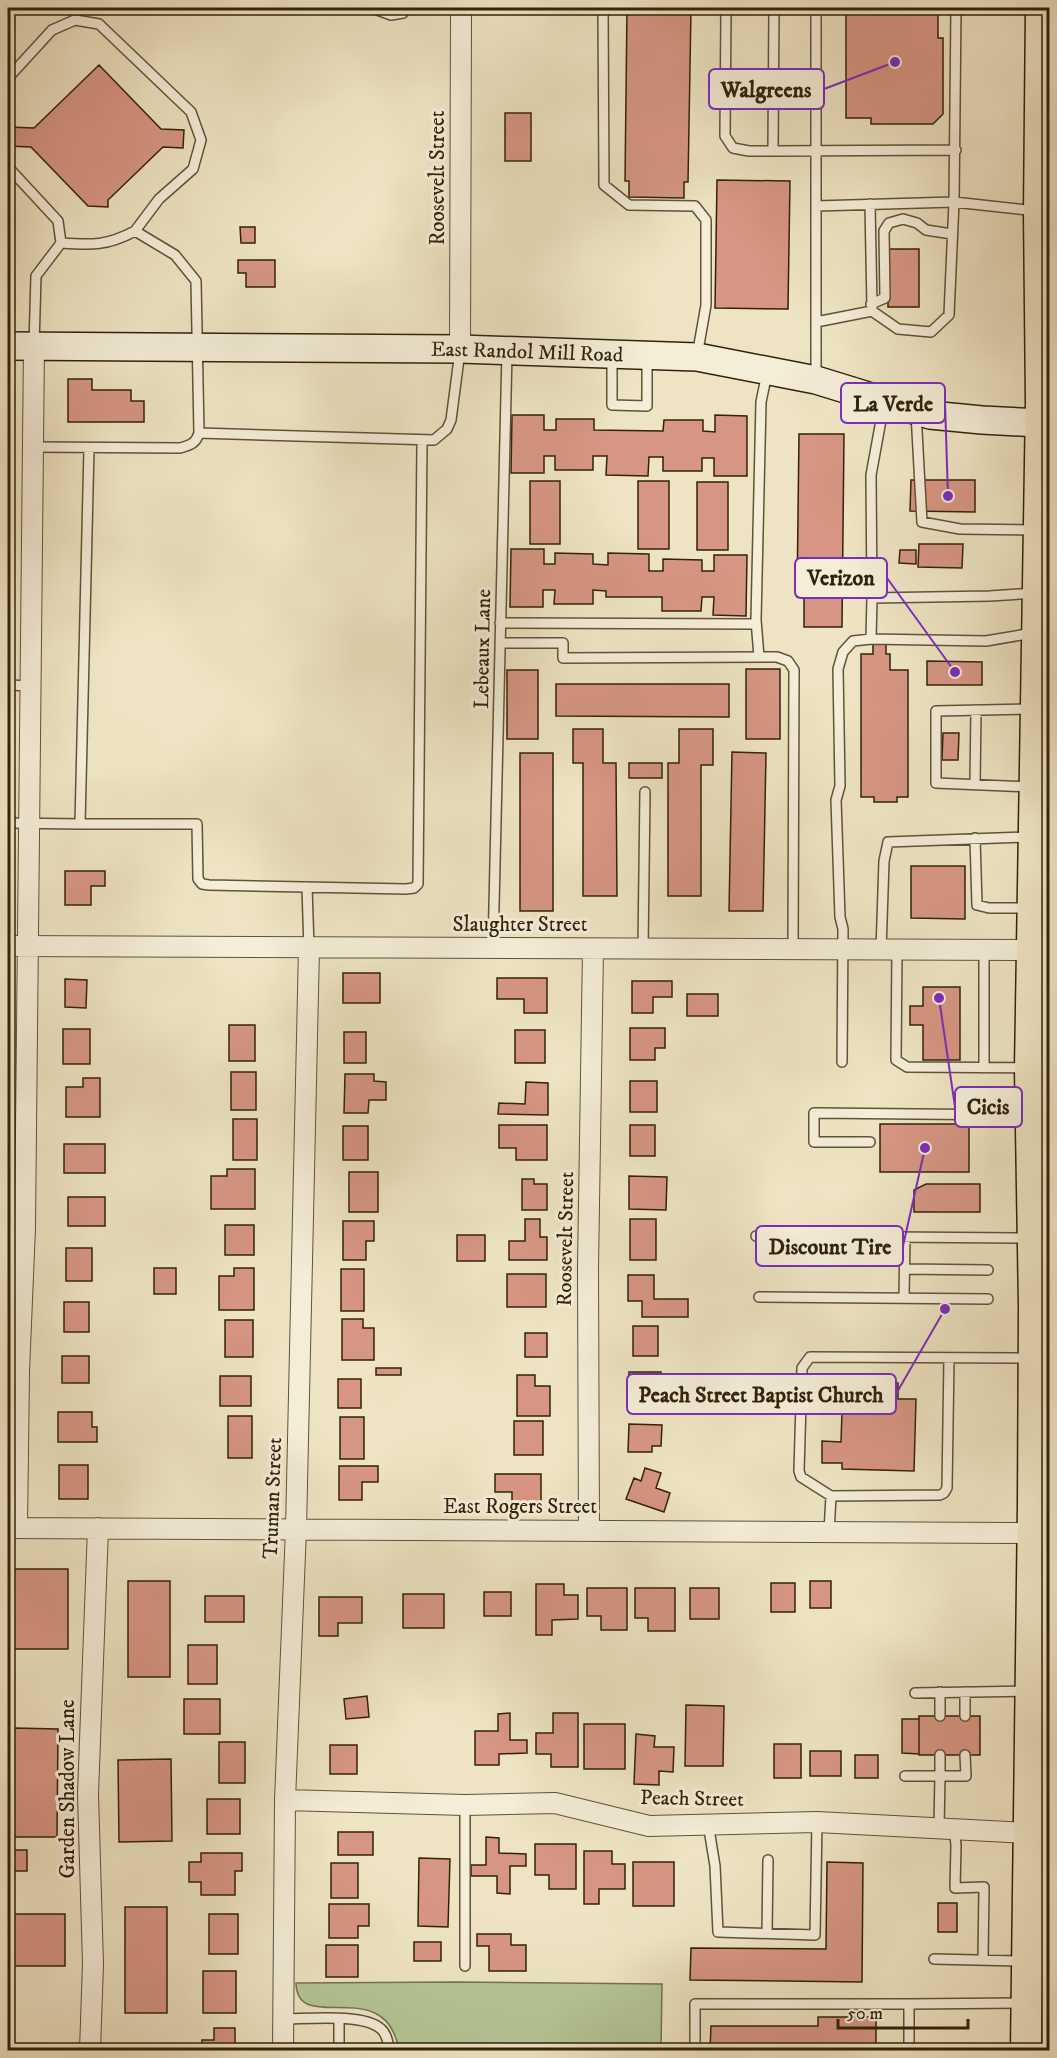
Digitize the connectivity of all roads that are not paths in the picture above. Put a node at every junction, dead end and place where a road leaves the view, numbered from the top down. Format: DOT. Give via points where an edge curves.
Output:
graph roads {
  1 [pos="372,8"];
  2 [pos="406,8"];
  3 [pos="461,8"];
  4 [pos="603,8"];
  5 [pos="726,8"];
  6 [pos="774,8"];
  7 [pos="816,8"];
  8 [pos="956,8"];
  9 [pos="1041,8"];
  10 [pos="1045,49"];
  11 [pos="8,78"];
  12 [pos="956,150"];
  13 [pos="773,151"];
  14 [pos="816,152"];
  15 [pos="8,167"];
  16 [pos="954,202"];
  17 [pos="870,204"];
  18 [pos="816,206"];
  19 [pos="1044,212"];
  20 [pos="135,231"];
  21 [pos="952,234"];
  22 [pos="61,243"];
  23 [pos="872,307"];
  24 [pos="1044,311"];
  25 [pos="816,322"];
  26 [pos="8,346"];
  27 [pos="34,346"];
  28 [pos="198,346"];
  29 [pos="460,349"];
  30 [pos="507,350"];
  31 [pos="612,354"];
  32 [pos="648,356"];
  33 [pos="697,357"];
  34 [pos="767,371"];
  35 [pos="816,380"];
  36 [pos="885,402"];
  37 [pos="916,411"];
  38 [pos="1046,423"];
  39 [pos="199,433"];
  40 [pos="422,441"];
  41 [pos="33,447"];
  42 [pos="89,448"];
  43 [pos="1038,530"];
  44 [pos="1037,593"];
  45 [pos="872,598"];
  46 [pos="500,623"];
  47 [pos="564,624"];
  48 [pos="756,624"];
  49 [pos="1037,632"];
  50 [pos="871,639"];
  51 [pos="500,643"];
  52 [pos="563,643"];
  53 [pos="759,657"];
  54 [pos="8,685"];
  55 [pos="30,686"];
  56 [pos="1036,708"];
  57 [pos="976,710"];
  58 [pos="975,784"];
  59 [pos="1035,787"];
  60 [pos="645,792"];
  61 [pos="29,822"];
  62 [pos="8,824"];
  63 [pos="80,824"];
  64 [pos="1034,837"];
  65 [pos="975,838"];
  66 [pos="307,887"];
  67 [pos="1033,908"];
  68 [pos="17,946"];
  69 [pos="309,948"];
  70 [pos="493,948"];
  71 [pos="593,949"];
  72 [pos="643,949"];
  73 [pos="793,950"];
  74 [pos="843,950"];
  75 [pos="889,950"];
  76 [pos="984,950"];
  77 [pos="1032,950"];
  78 [pos="842,1062"];
  79 [pos="984,1068"];
  80 [pos="1040,1068"];
  81 [pos="1031,1115"];
  82 [pos="870,1142"];
  83 [pos="756,1236"];
  84 [pos="905,1237"];
  85 [pos="1033,1238"];
  86 [pos="905,1269"];
  87 [pos="988,1270"];
  88 [pos="759,1297"];
  89 [pos="904,1298"];
  90 [pos="988,1299"];
  91 [pos="949,1358"];
  92 [pos="1034,1358"];
  93 [pos="831,1496"];
  94 [pos="12,1528"];
  95 [pos="98,1528"];
  96 [pos="296,1529"];
  97 [pos="589,1531"];
  98 [pos="829,1532"];
  99 [pos="1041,1533"];
  100 [pos="1031,1691"];
  101 [pos="915,1692"];
  102 [pos="940,1692"];
  103 [pos="965,1692"];
  104 [pos="940,1716"];
  105 [pos="965,1716"];
  106 [pos="940,1755"];
  107 [pos="965,1755"];
  108 [pos="905,1776"];
  109 [pos="940,1776"];
  110 [pos="285,1800"];
  111 [pos="465,1805"];
  112 [pos="817,1822"];
  113 [pos="708,1823"];
  114 [pos="946,1828"];
  115 [pos="1029,1833"];
  116 [pos="768,1860"];
  117 [pos="767,1933"];
  118 [pos="934,1959"];
  119 [pos="983,1960"];
  120 [pos="1027,1961"];
  121 [pos="465,1966"];
  122 [pos="1026,2003"];
  123 [pos="909,2004"];
  124 [pos="284,2019"];
  125 [pos="339,2019"];
  126 [pos="90,2050"];
  127 [pos="283,2050"];
  128 [pos="339,2050"];
  129 [pos="389,2050"];
  130 [pos="695,2050"];
  131 [pos="909,2050"];
  132 [pos="1026,2050"];
  1 -- 2 [label="lane" via="391,15 403,13"];
  3 -- 29 [label="street, Roosevelt Street"];
  4 -- 33 [label="lane" via="604,185 629,205 695,206 706,220 706,305"];
  5 -- 13 [label="lane" via="725,136 733,148"];
  6 -- 13 [label="lane"];
  7 -- 14 [label="lane"];
  8 -- 12 [label="lane"];
  9 -- 10 [label="main road"];
  10 -- 19 [label="main road"];
  11 -- 20 [label="lane" via="52,30 75,20 99,24 191,112 201,140 193,169 159,199"];
  12 -- 14 [label="lane"];
  12 -- 16 [label="lane"];
  13 -- 14 [label="lane"];
  14 -- 18 [label="lane"];
  15 -- 22 [label="lane" via="58,221"];
  16 -- 17 [label="lane"];
  16 -- 19 [label="lane"];
  16 -- 21 [label="lane"];
  17 -- 18 [label="lane"];
  17 -- 23 [label="lane"];
  18 -- 25 [label="lane"];
  19 -- 24 [label="main road"];
  20 -- 22 [label="lane" via="114,242"];
  20 -- 28 [label="lane" via="174,255 196,281"];
  21 -- 23 [label="lane" via="926,230 903,219 889,224 884,231 885,297"];
  21 -- 23 [label="lane" via="949,315 932,332 898,329"];
  22 -- 27 [label="lane" via="36,276"];
  23 -- 25 [label="lane"];
  24 -- 38 [label="main road"];
  25 -- 35 [label="lane"];
  26 -- 27 [label="main road, East Randol Mill Road"];
  27 -- 28 [label="main road, East Randol Mill Road"];
  27 -- 41 [label="street"];
  28 -- 29 [label="main road, East Randol Mill Road"];
  28 -- 39 [label="lane"];
  29 -- 30 [label="main road, East Randol Mill Road"];
  29 -- 40 [label="lane" via="451,420 441,436"];
  30 -- 31 [label="main road, East Randol Mill Road"];
  30 -- 46 [label="lane, Lebeaux Lane"];
  31 -- 32 [label="main road, East Randol Mill Road"];
  31 -- 32 [label="lane" via="612,405 647,406"];
  32 -- 33 [label="main road, East Randol Mill Road"];
  33 -- 34 [label="main road, East Randol Mill Road"];
  34 -- 35 [label="main road, East Randol Mill Road"];
  34 -- 48 [label="lane" via="761,402"];
  35 -- 36 [label="main road, East Randol Mill Road"];
  36 -- 37 [label="main road, East Randol Mill Road"];
  36 -- 45 [label="lane" via="871,475"];
  37 -- 38 [label="main road, East Randol Mill Road"];
  37 -- 43 [label="lane" via="922,522 960,529"];
  38 -- 43 [label="main road"];
  39 -- 40 [label="lane"];
  39 -- 42 [label="lane" via="191,445 180,448"];
  40 -- 66 [label="lane" via="418,884 406,889"];
  41 -- 42 [label="lane"];
  41 -- 55 [label="street"];
  42 -- 63 [label="lane"];
  43 -- 44 [label="main road"];
  44 -- 45 [label="lane"];
  44 -- 49 [label="main road"];
  45 -- 50 [label="lane"];
  46 -- 47 [label="lane"];
  46 -- 51 [label="lane, Lebeaux Lane"];
  47 -- 48 [label="lane"];
  47 -- 52 [label="lane"];
  48 -- 53 [label="lane"];
  49 -- 50 [label="lane" via="986,641"];
  49 -- 56 [label="main road"];
  50 -- 74 [label="lane" via="853,640 843,652 838,669 840,786 836,810"];
  51 -- 52 [label="lane"];
  51 -- 70 [label="lane, Lebeaux Lane"];
  52 -- 53 [label="lane" via="563,658"];
  53 -- 73 [label="lane" via="777,657 794,670"];
  54 -- 55 [label="lane"];
  55 -- 61 [label="street"];
  56 -- 57 [label="lane"];
  56 -- 59 [label="main road" via="1039,756"];
  57 -- 58 [label="lane"];
  57 -- 58 [label="lane" via="936,711 936,783"];
  58 -- 59 [label="lane"];
  59 -- 64 [label="main road"];
  60 -- 72 [label="lane"];
  61 -- 62 [label="lane"];
  61 -- 63 [label="lane"];
  61 -- 68 [label="street"];
  63 -- 66 [label="lane" via="197,824 197,871 202,884"];
  64 -- 65 [label="lane"];
  64 -- 67 [label="main road"];
  65 -- 67 [label="lane" via="977,905"];
  65 -- 75 [label="lane" via="888,842 884,861"];
  66 -- 69 [label="lane"];
  67 -- 77 [label="main road"];
  68 -- 69 [label="street, Slaughter Street"];
  68 -- 94 [label="street" via="25,1228"];
  69 -- 70 [label="street, Slaughter Street"];
  69 -- 96 [label="street, Truman Street"];
  70 -- 71 [label="street, Slaughter Street"];
  71 -- 72 [label="street, Slaughter Street"];
  71 -- 97 [label="street, Roosevelt Street"];
  72 -- 73 [label="street, Slaughter Street"];
  73 -- 74 [label="street, Slaughter Street"];
  74 -- 75 [label="street, Slaughter Street"];
  74 -- 78 [label="lane"];
  75 -- 76 [label="street, Slaughter Street"];
  75 -- 79 [label="lane" via="896,1060 907,1067"];
  76 -- 77 [label="street, Slaughter Street"];
  76 -- 79 [label="lane"];
  77 -- 80 [label="main road"];
  79 -- 80 [label="lane"];
  80 -- 81 [label="main road"];
  81 -- 82 [label="lane" via="814,1113 814,1142"];
  81 -- 85 [label="main road"];
  83 -- 84 [label="lane"];
  84 -- 85 [label="lane"];
  84 -- 86 [label="lane"];
  85 -- 92 [label="main road" via="1038,1305"];
  86 -- 87 [label="lane"];
  86 -- 89 [label="lane"];
  88 -- 89 [label="lane"];
  89 -- 90 [label="lane"];
  91 -- 92 [label="lane"];
  91 -- 93 [label="lane" via="945,1493"];
  91 -- 93 [label="lane" via="810,1357 806,1361 802,1368 799,1471 801,1477"];
  92 -- 99 [label="main road"];
  93 -- 98 [label="lane"];
  94 -- 95 [label="street, East Rogers Street"];
  95 -- 96 [label="street, East Rogers Street"];
  95 -- 126 [label="street, Garden Shadow Lane" via="88,1794 93,1964"];
  96 -- 97 [label="street, East Rogers Street"];
  96 -- 110 [label="street, Truman Street"];
  97 -- 98 [label="street, East Rogers Street"];
  98 -- 99 [label="street, East Rogers Street"];
  99 -- 100 [label="main road"];
  100 -- 103 [label="lane"];
  100 -- 115 [label="main road" via="1035,1766"];
  101 -- 102 [label="lane"];
  102 -- 103 [label="lane"];
  102 -- 104 [label="lane"];
  103 -- 105 [label="lane"];
  106 -- 109 [label="lane"];
  107 -- 109 [label="lane" via="966,1776"];
  108 -- 109 [label="lane"];
  109 -- 114 [label="lane"];
  110 -- 111 [label="street, Peach Street"];
  110 -- 124 [label="street, Truman Street"];
  111 -- 113 [label="street, Peach Street" via="555,1803 649,1826"];
  111 -- 121 [label="lane"];
  112 -- 113 [label="street, Peach Street"];
  112 -- 114 [label="street, Peach Street"];
  112 -- 117 [label="lane" via="815,1935"];
  113 -- 117 [label="lane" via="715,1866 718,1932"];
  114 -- 115 [label="street, Peach Street"];
  114 -- 119 [label="lane" via="955,1888 984,1887"];
  115 -- 120 [label="main road"];
  116 -- 117 [label="lane"];
  118 -- 119 [label="lane"];
  119 -- 120 [label="lane"];
  120 -- 122 [label="main road"];
  122 -- 123 [label="lane"];
  122 -- 132 [label="main road"];
  123 -- 130 [label="lane" via="695,2004"];
  123 -- 131 [label="lane"];
  124 -- 125 [label="lane"];
  124 -- 127 [label="street, Truman Street"];
  125 -- 128 [label="lane"];
  125 -- 129 [label="lane" via="360,2019 381,2029"];
}
